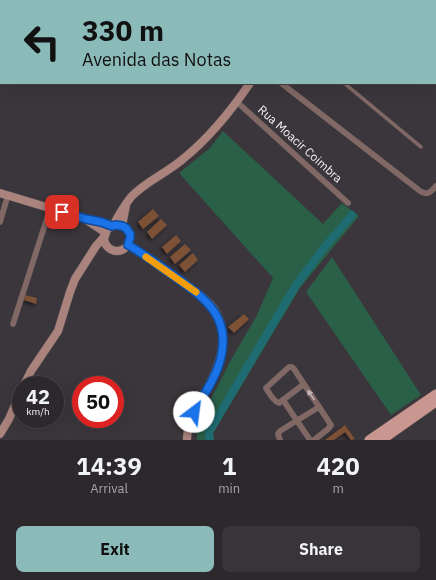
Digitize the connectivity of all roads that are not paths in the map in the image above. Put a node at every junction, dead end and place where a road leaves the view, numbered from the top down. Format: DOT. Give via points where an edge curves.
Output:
graph roads {
  1 [pos="249,84"];
  2 [pos="282,84"];
  3 [pos="345,84"];
  4 [pos="238,102"];
  5 [pos="421,147"];
  6 [pos="436,186"];
  7 [pos="0,193"];
  8 [pos="8,195"];
  9 [pos="348,203"];
  10 [pos="126,205"];
  11 [pos="50,209"];
  12 [pos="86,219"];
  13 [pos="0,222"];
  14 [pos="112,226"];
  15 [pos="122,226"];
  16 [pos="105,234"];
  17 [pos="128,245"];
  18 [pos="111,249"];
  19 [pos="90,257"];
  20 [pos="13,324"];
  21 [pos="28,376"];
  22 [pos="304,384"];
  23 [pos="436,394"];
  24 [pos="283,400"];
  25 [pos="436,402"];
  26 [pos="319,407"];
  27 [pos="432,407"];
  28 [pos="12,414"];
  29 [pos="298,421"];
  30 [pos="0,434"];
  31 [pos="187,440"];
  32 [pos="280,440"];
  33 [pos="310,440"];
  34 [pos="314,440"];
  35 [pos="369,440"];
  36 [pos="382,440"];
  1 -- 4 [label="main road"];
  2 -- 6 [label="street" via="420,191 428,194"];
  3 -- 5 [label="lane"];
  4 -- 9 [label="street, Rua Moacir Coimbra"];
  4 -- 10 [label="main road" via="190,153 143,187"];
  7 -- 8 [label="main road"];
  8 -- 11 [label="main road"];
  8 -- 13 [label="street"];
  10 -- 14 [label="main road"];
  10 -- 15 [label="main road"];
  11 -- 12 [label="main road"];
  11 -- 20 [label="street"];
  12 -- 14 [label="main road"];
  12 -- 16 [label="main road"];
  14 -- 15 [label="main road"];
  14 -- 16 [label="main road"];
  15 -- 17 [label="main road" via="130,234"];
  16 -- 18 [label="main road" via="106,244"];
  16 -- 19 [label="main road"];
  17 -- 18 [label="main road" via="120,250"];
  17 -- 31 [label="main road" via="203,298 214,310 221,328 221,358 191,418"];
  18 -- 19 [label="main road" via="101,250"];
  19 -- 21 [label="main road" via="75,280 55,337"];
  22 -- 24 [label="street"];
  22 -- 24 [label="street" via="294,369 289,368 266,388 276,402"];
  26 -- 22 [label="street, one-way"];
  23 -- 35 [label="main road"];
  24 -- 29 [label="street"];
  25 -- 27 [label="main road"];
  26 -- 29 [label="street"];
  26 -- 34 [label="street" via="331,424"];
  27 -- 36 [label="main road"];
  28 -- 30 [label="main road"];
  29 -- 32 [label="street" via="278,434"];
  29 -- 33 [label="street"];
}
